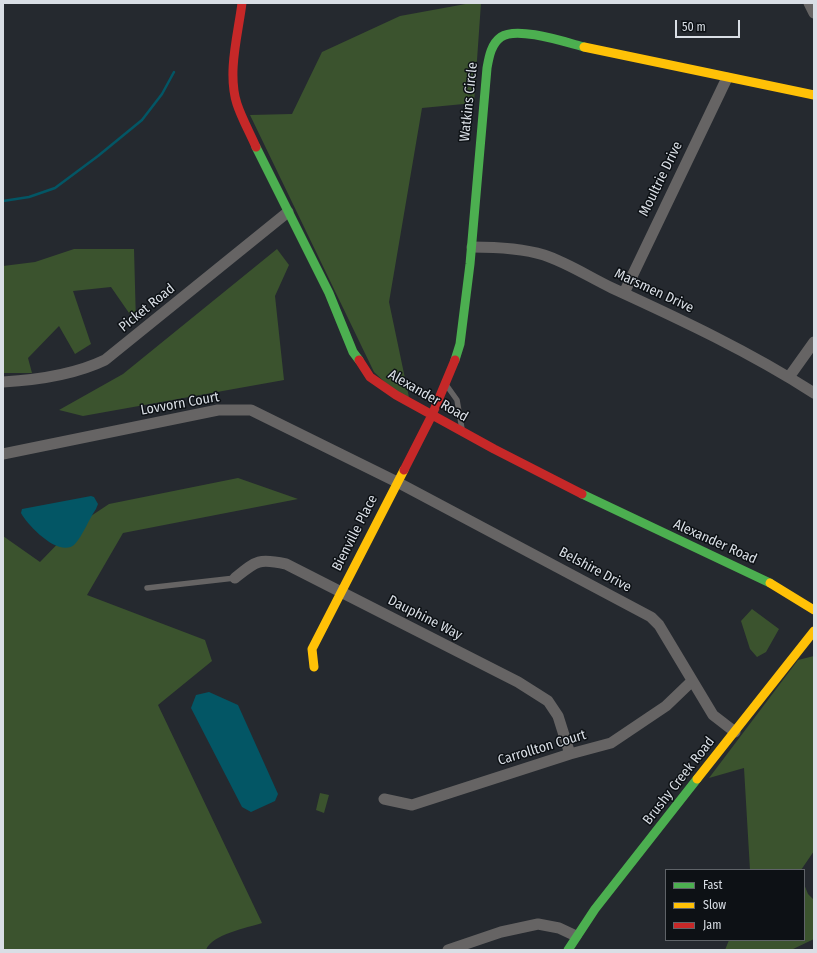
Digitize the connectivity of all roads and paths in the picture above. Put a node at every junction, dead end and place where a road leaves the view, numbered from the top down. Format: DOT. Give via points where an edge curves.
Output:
graph roads {
  1 [pos="242,3"];
  2 [pos="809,3"];
  3 [pos="814,14"];
  4 [pos="728,78"];
  5 [pos="814,95"];
  6 [pos="288,212"];
  7 [pos="472,246"];
  8 [pos="624,293"];
  9 [pos="814,342"];
  10 [pos="789,377"];
  11 [pos="3,382"];
  12 [pos="445,384"];
  13 [pos="814,393"];
  14 [pos="432,415"];
  15 [pos="462,431"];
  16 [pos="3,454"];
  17 [pos="397,482"];
  18 [pos="235,578"];
  19 [pos="147,588"];
  20 [pos="341,592"];
  21 [pos="814,610"];
  22 [pos="814,631"];
  23 [pos="314,667"];
  24 [pos="691,682"];
  25 [pos="735,732"];
  26 [pos="570,754"];
  27 [pos="384,799"];
  28 [pos="576,936"];
  29 [pos="448,950"];
  30 [pos="568,950"];
  1 -- 6 [label="street, Alexander Road" via="234,63 235,97"];
  2 -- 3 [label="street"];
  4 -- 5 [label="street, Watkins Circle"];
  4 -- 7 [label="street, Watkins Circle" via="521,33 508,34 499,39 490,51 487,68"];
  4 -- 8 [label="street, Moultrie Drive"];
  6 -- 11 [label="street, Picket Road" via="105,360 44,378"];
  6 -- 14 [label="street, Alexander Road" via="329,293 362,368 380,385"];
  7 -- 8 [label="street, Marsmen Drive" via="518,250 544,256"];
  7 -- 12 [label="street, Watkins Circle" via="460,344"];
  8 -- 10 [label="street, Marsmen Drive" via="726,342"];
  9 -- 10 [label="street"];
  10 -- 13 [label="street, Marsmen Drive"];
  12 -- 14 [label="street, Watkins Circle"];
  12 -- 15 [label="lane" via="457,400"];
  14 -- 15 [label="street, Alexander Road"];
  14 -- 17 [label="street, Bienville Place"];
  15 -- 21 [label="street, Alexander Road" via="622,514 764,580"];
  16 -- 17 [label="street, Lovvorn Court" via="218,410 251,410"];
  17 -- 20 [label="street, Bienville Place"];
  17 -- 24 [label="street, Belshire Drive" via="652,617"];
  18 -- 19 [label="lane"];
  18 -- 20 [label="street, Dauphine Way" via="253,563 268,560 286,564"];
  20 -- 23 [label="street, Bienville Place" via="312,649"];
  20 -- 26 [label="street, Dauphine Way" via="518,682 548,701 558,716"];
  22 -- 25 [label="street, Brushy Creek Road"];
  24 -- 25 [label="street, Belshire Drive" via="713,715"];
  24 -- 26 [label="street, Carrollton Court" via="666,706 612,743"];
  25 -- 28 [label="street, Brushy Creek Road"];
  26 -- 27 [label="street, Carrollton Court" via="412,805"];
  28 -- 29 [label="street" via="559,928 538,924 501,932"];
  28 -- 30 [label="street, Brushy Creek Road"];
}
